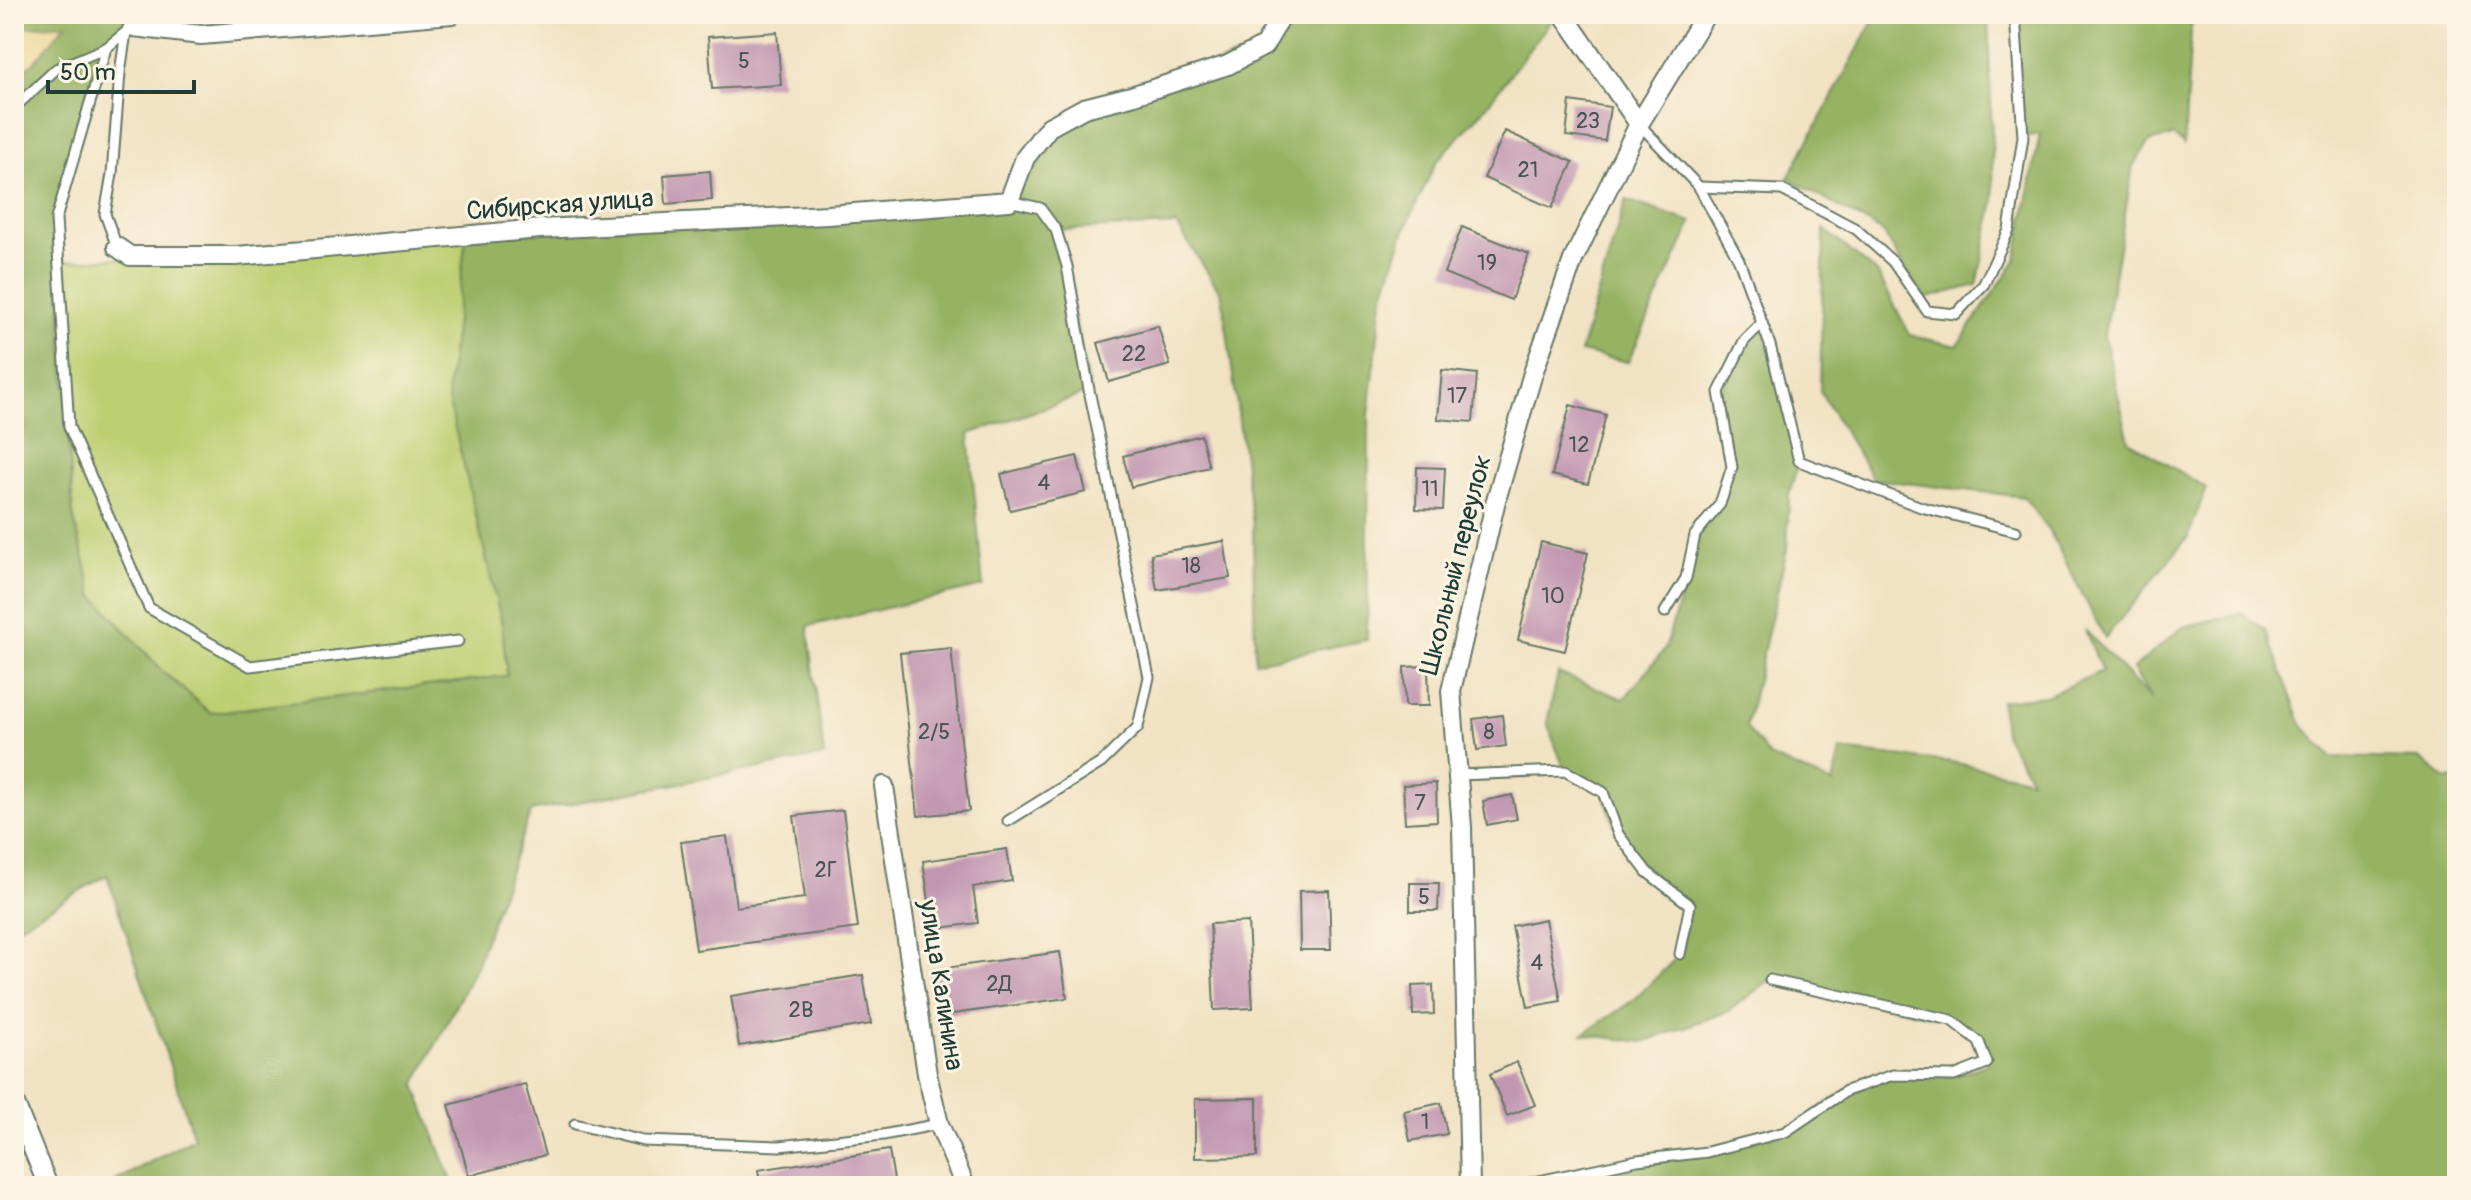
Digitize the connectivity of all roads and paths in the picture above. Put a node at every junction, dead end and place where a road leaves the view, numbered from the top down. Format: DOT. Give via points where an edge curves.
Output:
graph roads {
  1 [pos="158,14"];
  2 [pos="452,14"];
  3 [pos="1283,14"];
  4 [pos="1563,14"];
  5 [pos="1706,14"];
  6 [pos="2015,14"];
  7 [pos="132,24"];
  8 [pos="106,48"];
  9 [pos="14,108"];
  10 [pos="1639,124"];
  11 [pos="1699,187"];
  12 [pos="1009,201"];
  13 [pos="117,247"];
  14 [pos="1762,323"];
  15 [pos="2016,531"];
  16 [pos="1665,612"];
  17 [pos="458,641"];
  18 [pos="1458,775"];
  19 [pos="884,786"];
  20 [pos="1008,821"];
  21 [pos="1680,954"];
  22 [pos="1770,980"];
  23 [pos="14,1102"];
  24 [pos="575,1124"];
  25 [pos="939,1124"];
  26 [pos="48,1186"];
  27 [pos="965,1186"];
  28 [pos="1470,1186"];
  29 [pos="1516,1186"];
  1 -- 7 [label="street"];
  2 -- 7 [label="street" via="201,35"];
  3 -- 12 [label="street" via="1264,46 1228,65 1084,108 1049,127 1025,158"];
  4 -- 10 [label="street"];
  5 -- 10 [label="street, Школьный переулок"];
  6 -- 11 [label="lane" via="2023,137 2009,230 1984,284 1956,314 1927,311 1893,262 1856,229 1782,190"];
  7 -- 8 [label="lane"];
  7 -- 13 [label="lane" via="120,73 105,214"];
  8 -- 9 [label="lane" via="56,69"];
  8 -- 17 [label="lane" via="56,219 69,427 149,608 250,666"];
  10 -- 11 [label="lane"];
  10 -- 18 [label="street, Школьный переулок" via="1573,260 1496,500 1451,691"];
  11 -- 14 [label="lane" via="1739,260"];
  12 -- 13 [label="street, Сибирская улица" via="540,229 236,256 130,256"];
  12 -- 20 [label="lane" via="1040,208 1056,230 1067,266 1149,677 1138,727 1101,763"];
  14 -- 15 [label="lane" via="1799,461 1921,507"];
  14 -- 16 [label="lane" via="1744,341 1719,392 1732,467 1720,504 1695,535 1686,578"];
  18 -- 21 [label="lane" via="1565,771 1603,792 1618,834 1647,872 1690,905"];
  18 -- 28 [label="street, Школьный переулок"];
  19 -- 25 [label="street, улица Калинина"];
  22 -- 29 [label="lane" via="1951,1020 1979,1042 1987,1063 1954,1076 1893,1075 1846,1091 1785,1132 1707,1152 1637,1160"];
  23 -- 26 [label="street"];
  24 -- 25 [label="lane" via="643,1141 779,1146"];
  25 -- 27 [label="street, улица Калинина"];
}
